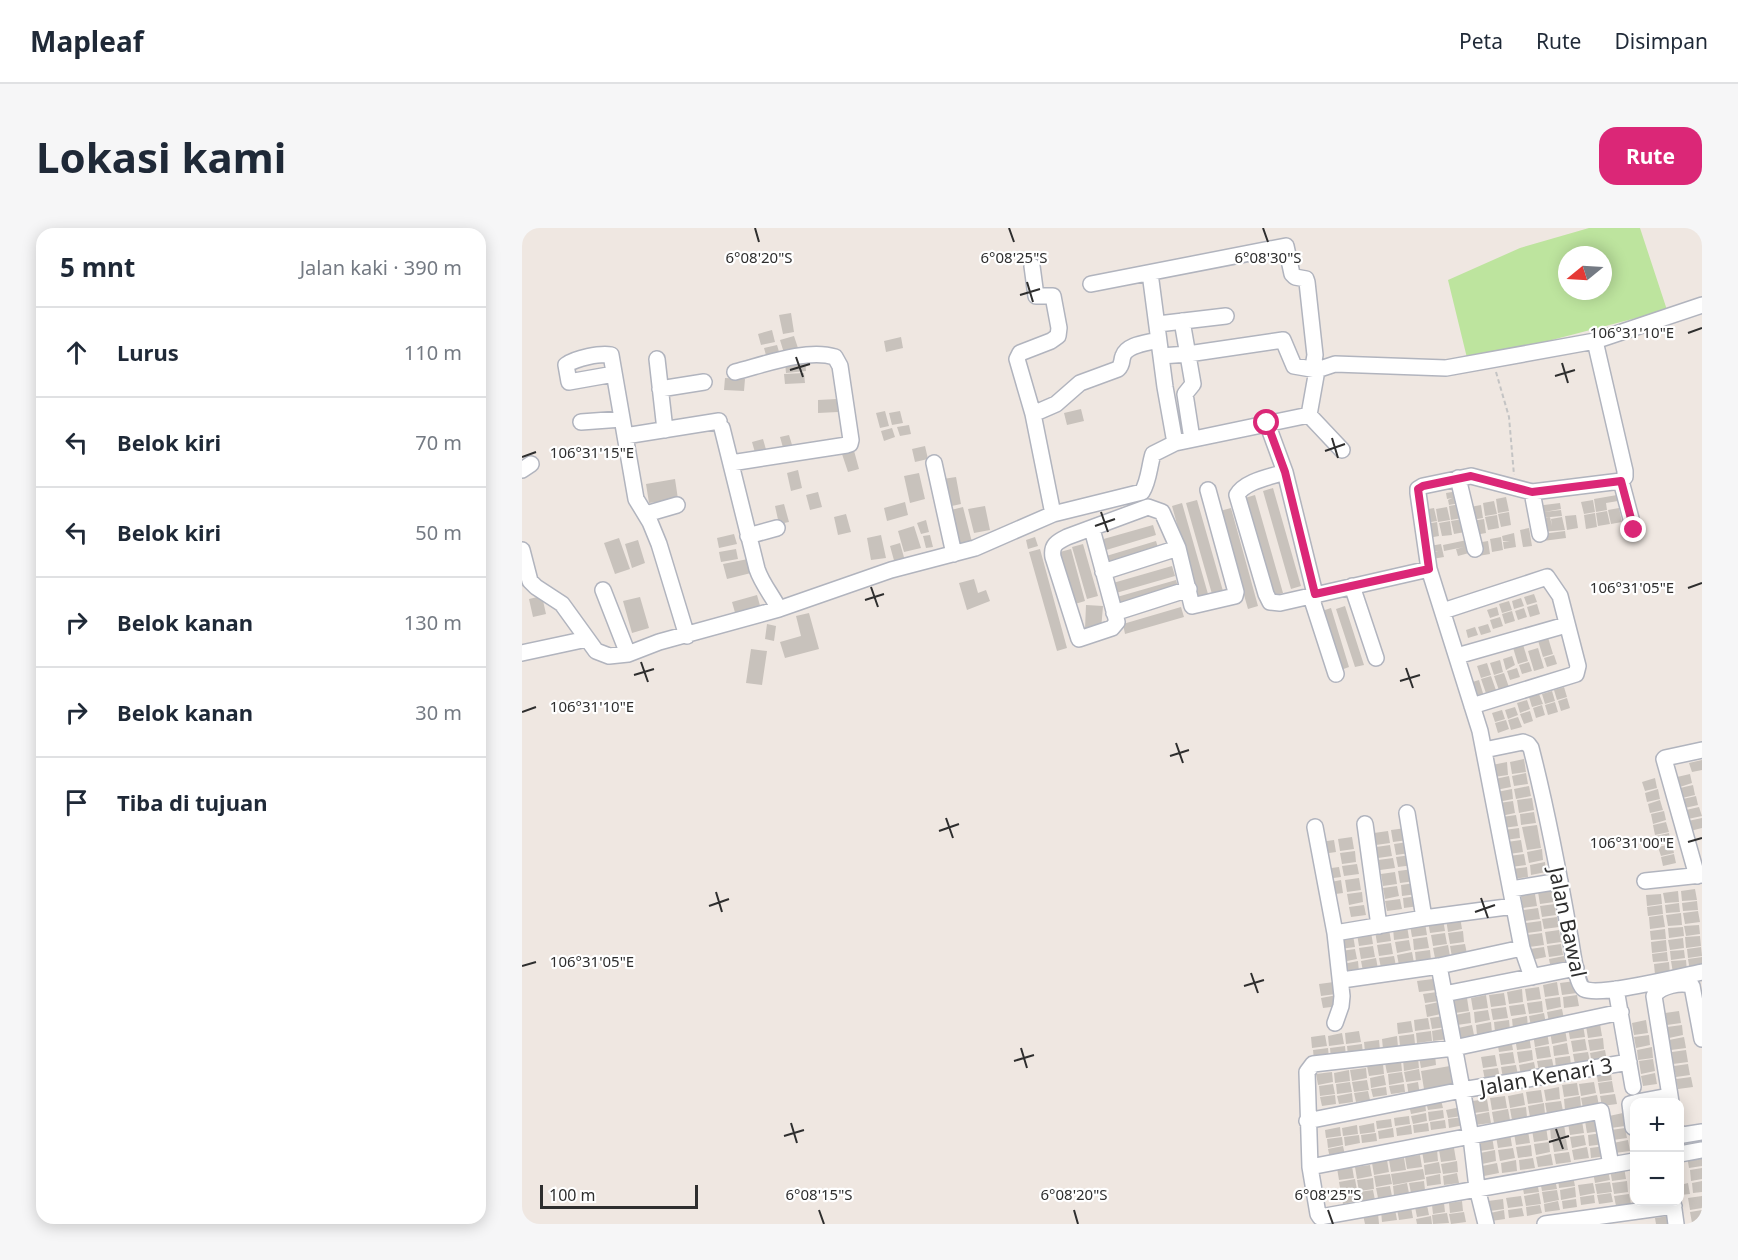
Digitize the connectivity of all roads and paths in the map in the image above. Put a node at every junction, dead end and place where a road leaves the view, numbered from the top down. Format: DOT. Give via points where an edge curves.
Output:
graph roads {
  1 [pos="1032,266"];
  2 [pos="1150,273"];
  3 [pos="1091,284"];
  4 [pos="1702,304"];
  5 [pos="1226,316"];
  6 [pos="1182,321"];
  7 [pos="1158,324"];
  8 [pos="1158,340"];
  9 [pos="1595,341"];
  10 [pos="1188,354"];
  11 [pos="1161,356"];
  12 [pos="657,358"];
  13 [pos="1492,360"];
  14 [pos="1315,369"];
  15 [pos="735,372"];
  16 [pos="614,374"];
  17 [pos="704,382"];
  18 [pos="660,389"];
  19 [pos="1033,414"];
  20 [pos="1309,415"];
  21 [pos="622,419"];
  22 [pos="581,422"];
  23 [pos="1267,423"];
  24 [pos="665,430"];
  25 [pos="625,436"];
  26 [pos="1192,439"];
  27 [pos="1175,442"];
  28 [pos="1342,450"];
  29 [pos="731,463"];
  30 [pos="934,463"];
  31 [pos="1285,472"];
  32 [pos="1458,478"];
  33 [pos="1621,481"];
  34 [pos="1515,487"];
  35 [pos="1142,492"];
  36 [pos="1532,492"];
  37 [pos="1237,495"];
  38 [pos="677,505"];
  39 [pos="1148,507"];
  40 [pos="646,514"];
  41 [pos="1053,514"];
  42 [pos="777,528"];
  43 [pos="1092,529"];
  44 [pos="1634,530"];
  45 [pos="1540,534"];
  46 [pos="748,536"];
  47 [pos="1178,548"];
  48 [pos="1475,549"];
  49 [pos="522,550"];
  50 [pos="954,554"];
  51 [pos="1429,569"];
  52 [pos="1103,572"];
  53 [pos="1352,586"];
  54 [pos="1189,589"];
  55 [pos="603,590"];
  56 [pos="1315,594"];
  57 [pos="779,609"];
  58 [pos="1443,611"];
  59 [pos="1114,613"];
  60 [pos="1566,625"];
  61 [pos="687,636"];
  62 [pos="587,639"];
  63 [pos="522,653"];
  64 [pos="628,654"];
  65 [pos="1457,656"];
  66 [pos="1376,658"];
  67 [pos="1336,674"];
  68 [pos="1472,706"];
  69 [pos="1484,750"];
  70 [pos="1702,750"];
  71 [pos="1407,813"];
  72 [pos="1365,824"];
  73 [pos="1315,827"];
  74 [pos="1699,875"];
  75 [pos="1560,881"];
  76 [pos="1645,881"];
  77 [pos="1511,889"];
  78 [pos="1514,906"];
  79 [pos="1424,918"];
  80 [pos="1379,926"];
  81 [pos="1335,933"];
  82 [pos="1522,948"];
  83 [pos="1439,966"];
  84 [pos="1576,968"];
  85 [pos="1702,972"];
  86 [pos="1532,977"];
  87 [pos="1342,980"];
  88 [pos="1616,989"];
  89 [pos="1444,994"];
  90 [pos="1621,1012"];
  91 [pos="1335,1023"];
  92 [pos="1702,1039"];
  93 [pos="1454,1048"];
  94 [pos="1629,1062"];
  95 [pos="1633,1087"];
  96 [pos="1462,1090"];
  97 [pos="1670,1098"];
  98 [pos="1307,1121"];
  99 [pos="1702,1132"];
  100 [pos="1684,1135"];
  101 [pos="1471,1137"];
  102 [pos="1702,1150"];
  103 [pos="1684,1153"];
  104 [pos="1630,1162"];
  105 [pos="1611,1165"];
  106 [pos="1310,1167"];
  107 [pos="1477,1188"];
  108 [pos="1660,1206"];
  109 [pos="1673,1206"];
  110 [pos="1486,1224"];
  111 [pos="1545,1224"];
  112 [pos="1676,1224"];
  1 -- 19 [label="street" via="1035,294 1053,296 1059,328 1058,336 1051,341 1017,356"];
  2 -- 3 [label="street"];
  2 -- 7 [label="street"];
  2 -- 14 [label="street" via="1286,246 1292,274 1307,282"];
  4 -- 9 [label="street"];
  5 -- 6 [label="street"];
  6 -- 7 [label="street"];
  6 -- 10 [label="street"];
  7 -- 8 [label="street"];
  8 -- 11 [label="street"];
  8 -- 19 [label="street" via="1131,347 1125,351 1118,369 1080,382 1056,404"];
  9 -- 13 [label="street"];
  9 -- 33 [label="street" via="1624,471"];
  10 -- 11 [label="street"];
  10 -- 14 [label="street" via="1282,340 1292,365"];
  10 -- 26 [label="street" via="1193,384 1185,394"];
  11 -- 27 [label="street"];
  12 -- 18 [label="street"];
  13 -- 14 [label="street" via="1434,369 1335,364"];
  13 -- 34 [label="path" via="1509,417"];
  14 -- 20 [label="street"];
  15 -- 29 [label="street" via="799,356 835,357 840,366 851,440 847,445"];
  16 -- 21 [label="street"];
  17 -- 18 [label="street"];
  18 -- 24 [label="street"];
  19 -- 41 [label="street"];
  20 -- 23 [label="street"];
  20 -- 28 [label="street"];
  21 -- 22 [label="street"];
  21 -- 25 [label="street"];
  23 -- 26 [label="street"];
  23 -- 31 [label="street"];
  24 -- 25 [label="street"];
  24 -- 29 [label="street" via="720,425"];
  25 -- 40 [label="street" via="636,499"];
  26 -- 27 [label="street"];
  27 -- 35 [label="street" via="1153,454"];
  29 -- 46 [label="street"];
  30 -- 50 [label="street"];
  31 -- 37 [label="street" via="1248,485"];
  31 -- 56 [label="street"];
  32 -- 34 [label="street" via="1471,476"];
  32 -- 48 [label="street"];
  32 -- 51 [label="street" via="1418,489"];
  33 -- 36 [label="street"];
  33 -- 44 [label="street"];
  34 -- 36 [label="street"];
  35 -- 39 [label="street"];
  35 -- 41 [label="street"];
  36 -- 45 [label="street"];
  37 -- 54 [label="street" via="1210,497 1236,592 1232,597 1194,607"];
  37 -- 56 [label="street" via="1270,602"];
  38 -- 40 [label="street"];
  39 -- 43 [label="street"];
  39 -- 47 [label="street" via="1162,512"];
  40 -- 61 [label="street"];
  41 -- 50 [label="street"];
  42 -- 46 [label="street"];
  43 -- 52 [label="street"];
  43 -- 59 [label="street" via="1056,543 1052,549 1077,639 1115,626"];
  46 -- 57 [label="street" via="762,584"];
  47 -- 52 [label="street"];
  47 -- 54 [label="street"];
  49 -- 62 [label="street" via="530,581 562,604"];
  50 -- 57 [label="street" via="891,570"];
  51 -- 53 [label="street"];
  51 -- 58 [label="street"];
  52 -- 59 [label="street"];
  53 -- 56 [label="street"];
  53 -- 66 [label="street"];
  54 -- 59 [label="street"];
  55 -- 64 [label="street"];
  56 -- 67 [label="street" via="1314,603"];
  57 -- 61 [label="street"];
  58 -- 60 [label="street" via="1547,577 1560,596"];
  58 -- 65 [label="street"];
  60 -- 65 [label="street"];
  60 -- 68 [label="street" via="1578,666 1576,674"];
  61 -- 64 [label="street"];
  62 -- 63 [label="street"];
  62 -- 64 [label="street" via="602,654"];
  65 -- 68 [label="street"];
  68 -- 69 [label="street"];
  69 -- 75 [label="street, Jalan Bawal" via="1523,742 1531,748"];
  69 -- 77 [label="street"];
  70 -- 74 [label="street" via="1664,759"];
  71 -- 79 [label="street"];
  72 -- 80 [label="street"];
  73 -- 81 [label="street"];
  74 -- 76 [label="street"];
  75 -- 77 [label="street"];
  75 -- 84 [label="street, Jalan Bawal"];
  77 -- 78 [label="street"];
  78 -- 79 [label="street"];
  78 -- 82 [label="street"];
  79 -- 80 [label="street"];
  80 -- 81 [label="street"];
  81 -- 87 [label="street"];
  82 -- 83 [label="street"];
  82 -- 86 [label="street"];
  83 -- 87 [label="street"];
  83 -- 89 [label="street"];
  84 -- 86 [label="street"];
  84 -- 88 [label="street, Jalan Bawal" via="1584,989"];
  85 -- 88 [label="street, Jalan Bawal"];
  86 -- 89 [label="street"];
  87 -- 91 [label="street" via="1341,1006"];
  88 -- 90 [label="street"];
  89 -- 93 [label="street"];
  90 -- 93 [label="street"];
  90 -- 94 [label="street"];
  92 -- 97 [label="street" via="1692,986 1656,992"];
  93 -- 96 [label="street"];
  93 -- 98 [label="street" via="1313,1064 1307,1072"];
  94 -- 95 [label="street"];
  94 -- 96 [label="street, Jalan Kenari 3"];
  96 -- 98 [label="street, Jalan Kenari 3"];
  96 -- 101 [label="street"];
  98 -- 106 [label="street"];
  99 -- 100 [label="street"];
  101 -- 105 [label="street" via="1601,1111"];
  101 -- 106 [label="street"];
  101 -- 107 [label="street"];
  102 -- 103 [label="street"];
  104 -- 105 [label="street"];
  105 -- 107 [label="street"];
  106 -- 107 [label="street" via="1320,1217"];
  107 -- 110 [label="street"];
  108 -- 111 [label="street"];
  109 -- 112 [label="street"];
}
